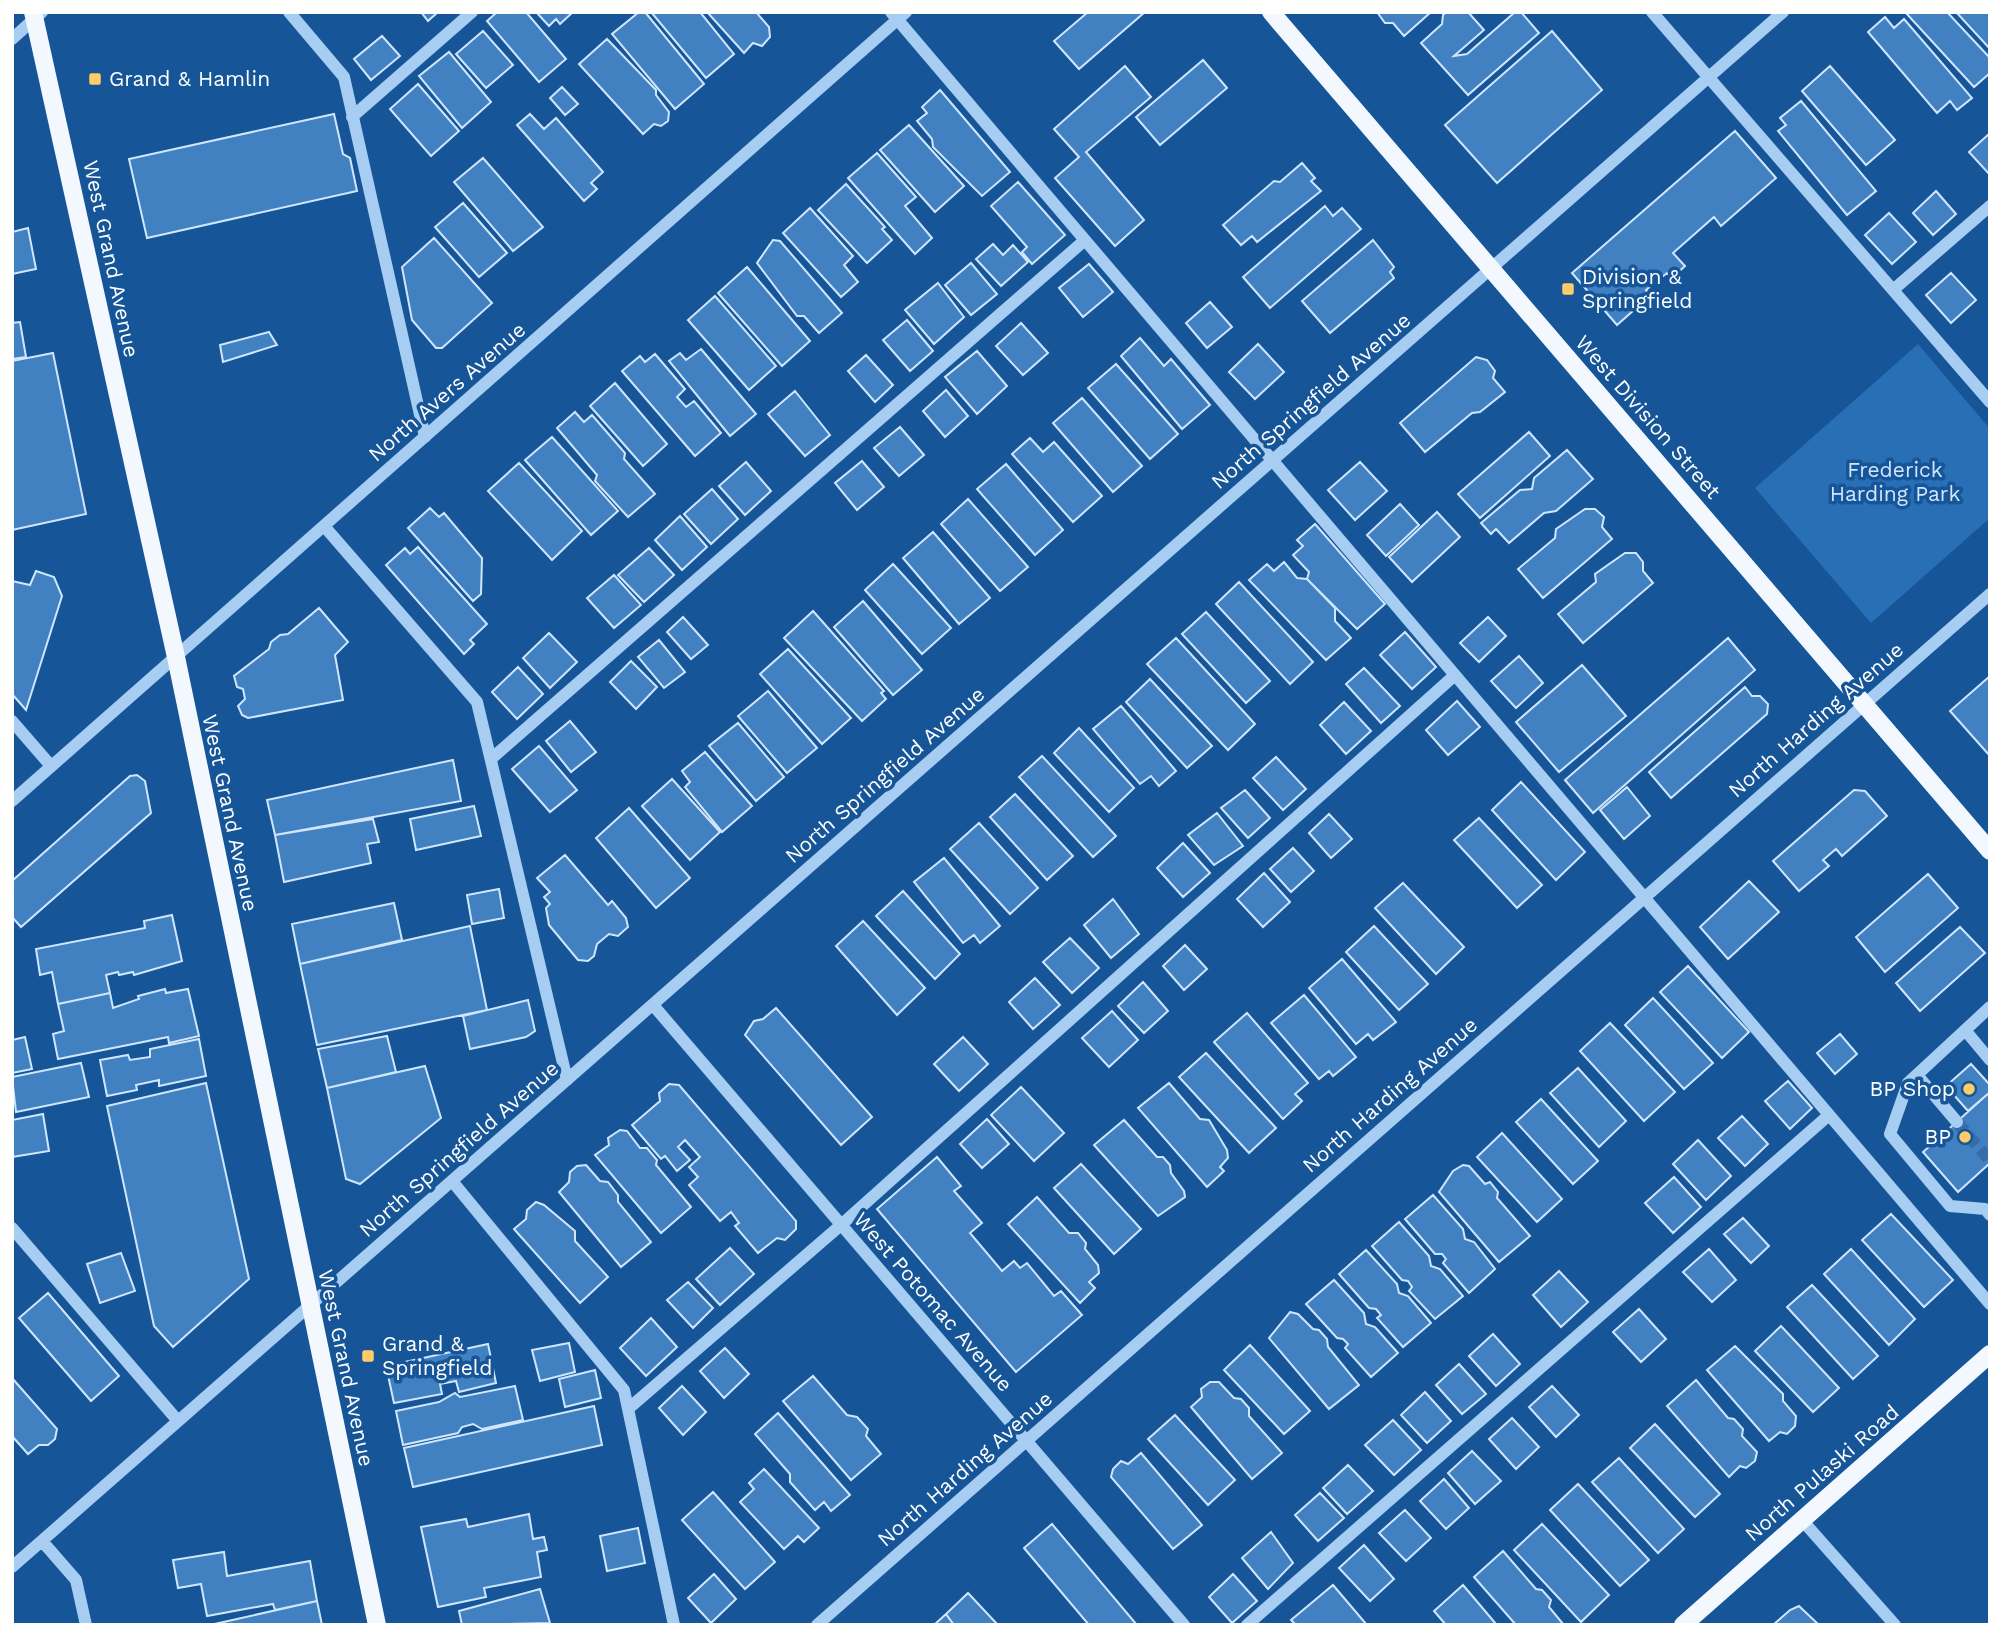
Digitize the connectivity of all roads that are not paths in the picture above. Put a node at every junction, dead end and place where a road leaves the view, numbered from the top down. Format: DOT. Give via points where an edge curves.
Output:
graph roads {
  1 [pos="289,12"];
  2 [pos="472,12"];
  3 [pos="1271,12"];
  4 [pos="1652,12"];
  5 [pos="1783,12"];
  6 [pos="36,15"];
  7 [pos="898,15"];
  8 [pos="12,39"];
  9 [pos="1709,78"];
  10 [pos="352,117"];
  11 [pos="1990,206"];
  12 [pos="1085,240"];
  13 [pos="1491,269"];
  14 [pos="1893,290"];
  15 [pos="1990,402"];
  16 [pos="425,437"];
  17 [pos="1273,461"];
  18 [pos="324,526"];
  19 [pos="1990,594"];
  20 [pos="176,657"];
  21 [pos="1455,675"];
  22 [pos="1864,704"];
  23 [pos="12,721"];
  24 [pos="491,759"];
  25 [pos="51,766"];
  26 [pos="12,800"];
  27 [pos="1990,851"];
  28 [pos="1644,897"];
  29 [pos="653,1005"];
  30 [pos="1990,1007"];
  31 [pos="1965,1030"];
  32 [pos="1990,1060"];
  33 [pos="1917,1075"];
  34 [pos="567,1080"];
  35 [pos="1829,1115"];
  36 [pos="1956,1122"];
  37 [pos="452,1181"];
  38 [pos="1988,1210"];
  39 [pos="841,1225"];
  40 [pos="12,1228"];
  41 [pos="1990,1304"];
  42 [pos="310,1306"];
  43 [pos="1990,1354"];
  44 [pos="628,1409"];
  45 [pos="178,1421"];
  46 [pos="1026,1441"];
  47 [pos="1802,1520"];
  48 [pos="42,1541"];
  49 [pos="12,1567"];
  50 [pos="86,1625"];
  51 [pos="377,1625"];
  52 [pos="674,1625"];
  53 [pos="817,1625"];
  54 [pos="1184,1625"];
  55 [pos="1247,1625"];
  56 [pos="1684,1625"];
  57 [pos="1895,1625"];
  1 -- 10 [label="street" via="344,77"];
  2 -- 10 [label="street"];
  3 -- 13 [label="main road, West Division Street"];
  4 -- 9 [label="street"];
  5 -- 9 [label="street, North Springfield Avenue"];
  6 -- 8 [label="street"];
  6 -- 20 [label="main road, West Grand Avenue"];
  7 -- 12 [label="street"];
  7 -- 16 [label="street, North Avers Avenue"];
  9 -- 13 [label="street, North Springfield Avenue"];
  9 -- 14 [label="street"];
  10 -- 16 [label="street"];
  11 -- 14 [label="street"];
  12 -- 17 [label="street"];
  12 -- 24 [label="street"];
  13 -- 17 [label="street, North Springfield Avenue"];
  13 -- 22 [label="main road, West Division Street"];
  14 -- 15 [label="street"];
  16 -- 18 [label="street, North Avers Avenue"];
  17 -- 21 [label="street"];
  17 -- 29 [label="street, North Springfield Avenue"];
  18 -- 20 [label="street, North Avers Avenue"];
  18 -- 24 [label="street" via="477,702"];
  19 -- 22 [label="street, North Harding Avenue"];
  20 -- 25 [label="street, North Avers Avenue"];
  20 -- 42 [label="main road, West Grand Avenue"];
  21 -- 28 [label="street"];
  21 -- 39 [label="street"];
  22 -- 27 [label="main road, West Division Street"];
  22 -- 28 [label="street, North Harding Avenue"];
  23 -- 25 [label="street"];
  24 -- 34 [label="street"];
  25 -- 26 [label="street, North Avers Avenue"];
  28 -- 35 [label="street"];
  28 -- 46 [label="street, North Harding Avenue"];
  29 -- 34 [label="street, North Springfield Avenue"];
  29 -- 39 [label="street, West Potomac Avenue"];
  30 -- 31 [label="street"];
  31 -- 32 [label="street"];
  31 -- 33 [label="street"];
  33 -- 36 [label="street"];
  33 -- 38 [label="street" via="1908,1083 1890,1134 1950,1206"];
  34 -- 37 [label="street, North Springfield Avenue"];
  35 -- 41 [label="street"];
  35 -- 55 [label="street"];
  37 -- 42 [label="street, North Springfield Avenue"];
  37 -- 44 [label="street" via="624,1390"];
  39 -- 44 [label="street"];
  39 -- 46 [label="street, West Potomac Avenue"];
  40 -- 45 [label="street"];
  42 -- 45 [label="street, North Springfield Avenue"];
  42 -- 51 [label="main road, West Grand Avenue"];
  43 -- 47 [label="main road, North Pulaski Road"];
  44 -- 52 [label="street"];
  45 -- 48 [label="street, North Springfield Avenue"];
  46 -- 53 [label="street, North Harding Avenue"];
  46 -- 54 [label="street, West Potomac Avenue"];
  47 -- 56 [label="main road, North Pulaski Road"];
  47 -- 57 [label="street"];
  48 -- 49 [label="street, North Springfield Avenue"];
  48 -- 50 [label="street" via="76,1580"];
}
